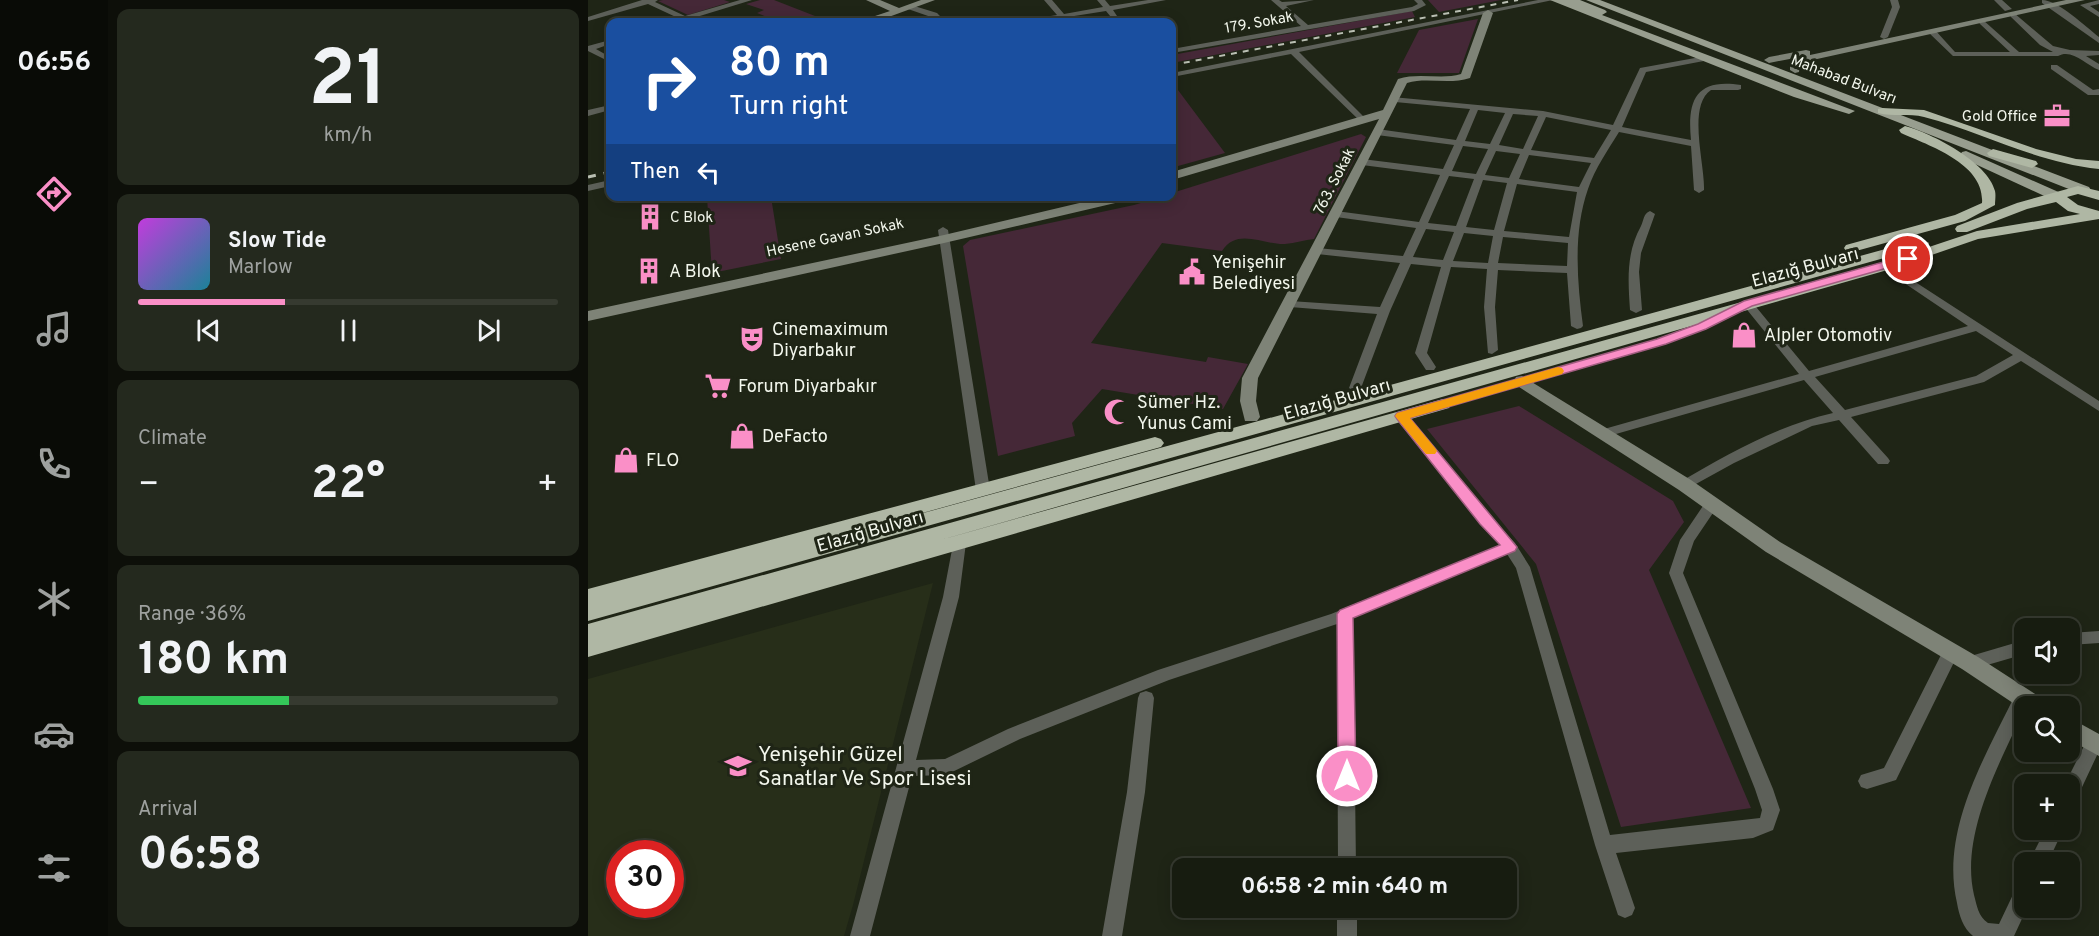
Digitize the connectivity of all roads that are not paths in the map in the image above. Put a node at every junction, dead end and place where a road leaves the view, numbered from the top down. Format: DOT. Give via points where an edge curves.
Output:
graph roads {
  1 [pos="650,0"];
  2 [pos="748,0"];
  3 [pos="871,0"];
  4 [pos="930,0"];
  5 [pos="1048,0"];
  6 [pos="1101,0"];
  7 [pos="1162,0"];
  8 [pos="1310,0"];
  9 [pos="1549,0"];
  10 [pos="1556,0"];
  11 [pos="1570,0"];
  12 [pos="1591,0"];
  13 [pos="1610,0"];
  14 [pos="1894,0"];
  15 [pos="1998,0"];
  16 [pos="2080,0"];
  17 [pos="1278,2"];
  18 [pos="2049,2"];
  19 [pos="2099,2"];
  20 [pos="1420,3"];
  21 [pos="911,7"];
  22 [pos="1107,9"];
  23 [pos="899,11"];
  24 [pos="2011,12"];
  25 [pos="1488,13"];
  26 [pos="2099,15"];
  27 [pos="1062,16"];
  28 [pos="683,18"];
  29 [pos="697,18"];
  30 [pos="879,18"];
  31 [pos="937,18"];
  32 [pos="1050,18"];
  33 [pos="1115,18"];
  34 [pos="588,19"];
  35 [pos="1983,22"];
  36 [pos="1307,28"];
  37 [pos="1932,32"];
  38 [pos="1884,37"];
  39 [pos="2099,41"];
  40 [pos="606,43"];
  41 [pos="589,48"];
  42 [pos="1176,50"];
  43 [pos="1294,52"];
  44 [pos="2099,53"];
  45 [pos="2017,54"];
  46 [pos="2067,54"];
  47 [pos="2078,54"];
  48 [pos="602,56"];
  49 [pos="606,58"];
  50 [pos="1706,58"];
  51 [pos="588,60"];
  52 [pos="1769,60"];
  53 [pos="2054,67"];
  54 [pos="2099,68"];
  55 [pos="1795,70"];
  56 [pos="1176,74"];
  57 [pos="1738,87"];
  58 [pos="2099,92"];
  59 [pos="1395,99"];
  60 [pos="1475,108"];
  61 [pos="606,109"];
  62 [pos="1509,111"];
  63 [pos="1882,111"];
  64 [pos="588,113"];
  65 [pos="1386,113"];
  66 [pos="1544,114"];
  67 [pos="1361,119"];
  68 [pos="1616,129"];
  69 [pos="1905,130"];
  70 [pos="1377,132"];
  71 [pos="1459,142"];
  72 [pos="1696,144"];
  73 [pos="1495,147"];
  74 [pos="1527,152"];
  75 [pos="1993,153"];
  76 [pos="1596,161"];
  77 [pos="1362,162"];
  78 [pos="2099,165"];
  79 [pos="2033,169"];
  80 [pos="1447,173"];
  81 [pos="2099,174"];
  82 [pos="1176,175"];
  83 [pos="1480,176"];
  84 [pos="2010,176"];
  85 [pos="1513,180"];
  86 [pos="1176,183"];
  87 [pos="606,184"];
  88 [pos="2099,186"];
  89 [pos="588,188"];
  90 [pos="1583,190"];
  91 [pos="1699,190"];
  92 [pos="2085,190"];
  93 [pos="2099,196"];
  94 [pos="2058,197"];
  95 [pos="1069,201"];
  96 [pos="1104,201"];
  97 [pos="2022,206"];
  98 [pos="1336,214"];
  99 [pos="1650,214"];
  100 [pos="2099,215"];
  101 [pos="2046,222"];
  102 [pos="1424,226"];
  103 [pos="1460,229"];
  104 [pos="1498,233"];
  105 [pos="943,235"];
  106 [pos="1575,241"];
  107 [pos="1317,251"];
  108 [pos="1408,261"];
  109 [pos="1447,264"];
  110 [pos="1493,266"];
  111 [pos="1886,266"];
  112 [pos="1573,270"];
  113 [pos="1809,272"];
  114 [pos="1699,294"];
  115 [pos="1290,304"];
  116 [pos="1748,304"];
  117 [pos="588,308"];
  118 [pos="1636,310"];
  119 [pos="1384,311"];
  120 [pos="588,316"];
  121 [pos="1577,326"];
  122 [pos="1976,327"];
  123 [pos="1492,350"];
  124 [pos="2020,356"];
  125 [pos="1430,367"];
  126 [pos="1808,377"];
  127 [pos="1522,381"];
  128 [pos="1355,388"];
  129 [pos="2099,407"];
  130 [pos="1842,414"];
  131 [pos="1401,416"];
  132 [pos="1251,417"];
  133 [pos="1602,434"];
  134 [pos="1883,461"];
  135 [pos="1685,485"];
  136 [pos="983,490"];
  137 [pos="1712,504"];
  138 [pos="959,543"];
  139 [pos="1510,547"];
  140 [pos="588,597"];
  141 [pos="588,613"];
  142 [pos="1345,614"];
  143 [pos="588,632"];
  144 [pos="2099,637"];
  145 [pos="2080,638"];
  146 [pos="588,648"];
  147 [pos="2014,650"];
  148 [pos="1951,652"];
  149 [pos="1970,663"];
  150 [pos="2019,696"];
  151 [pos="1146,698"];
  152 [pos="2014,728"];
  153 [pos="2080,735"];
  154 [pos="2096,745"];
  155 [pos="905,768"];
  156 [pos="2080,775"];
  157 [pos="1867,781"];
  158 [pos="1604,845"];
  159 [pos="1347,858"];
  160 [pos="1625,908"];
  161 [pos="2014,915"];
  162 [pos="1347,918"];
  163 [pos="860,936"];
  164 [pos="1112,936"];
  165 [pos="1347,936"];
  1 -- 28 [label="street"];
  1 -- 34 [label="street"];
  2 -- 29 [label="street"];
  3 -- 23 [label="street"];
  4 -- 21 [label="street"];
  5 -- 27 [label="street"];
  6 -- 22 [label="street"];
  7 -- 22 [label="street"];
  8 -- 17 [label="street"];
  9 -- 25 [label="street"];
  10 -- 50 [label="main road"];
  11 -- 69 [label="main road, Mahabad Bulvarı"];
  12 -- 63 [label="main road, Mahabad Bulvarı"];
  13 -- 52 [label="main road"];
  14 -- 38 [label="street" via="1896,7"];
  15 -- 24 [label="street"];
  16 -- 18 [label="street"];
  17 -- 36 [label="street"];
  18 -- 24 [label="street"];
  18 -- 39 [label="street"];
  19 -- 26 [label="street" via="2084,4"];
  20 -- 36 [label="street, 179. Sokak" via="1414,9"];
  21 -- 23 [label="street"];
  21 -- 31 [label="street"];
  22 -- 27 [label="street"];
  22 -- 33 [label="street"];
  23 -- 30 [label="street"];
  24 -- 35 [label="street"];
  24 -- 38 [label="street"];
  24 -- 46 [label="street" via="2038,40"];
  25 -- 43 [label="street"];
  25 -- 59 [label="street, 763. Sokak" via="1466,76 1409,78 1402,81"];
  27 -- 32 [label="street"];
  35 -- 37 [label="street"];
  35 -- 45 [label="street"];
  36 -- 42 [label="street, 179. Sokak"];
  37 -- 45 [label="street" via="1953,54"];
  37 -- 55 [label="street" via="1805,59 1795,64"];
  38 -- 52 [label="street"];
  40 -- 41 [label="street"];
  41 -- 48 [label="street"];
  43 -- 56 [label="street"];
  43 -- 67 [label="street"];
  44 -- 47 [label="street"];
  45 -- 46 [label="street"];
  46 -- 47 [label="street"];
  47 -- 54 [label="street"];
  48 -- 49 [label="street"];
  48 -- 51 [label="street"];
  50 -- 68 [label="street" via="1643,70"];
  50 -- 69 [label="main road" via="1798,95"];
  52 -- 55 [label="main road"];
  53 -- 58 [label="street" via="2091,93"];
  55 -- 63 [label="main road" via="1871,99"];
  57 -- 72 [label="street" via="1712,87 1700,97 1694,115"];
  59 -- 60 [label="street"];
  59 -- 65 [label="street, 763. Sokak"];
  60 -- 62 [label="street"];
  60 -- 71 [label="street"];
  61 -- 64 [label="street"];
  62 -- 66 [label="street"];
  62 -- 73 [label="street"];
  63 -- 75 [label="main road, Mahabad Bulvarı"];
  63 -- 78 [label="highway" via="1923,113 2052,159"];
  65 -- 67 [label="street"];
  65 -- 70 [label="street, 763. Sokak"];
  66 -- 68 [label="street"];
  66 -- 74 [label="street"];
  67 -- 82 [label="street"];
  68 -- 72 [label="street"];
  68 -- 76 [label="street"];
  69 -- 84 [label="main road, Mahabad Bulvarı"];
  69 -- 114 [label="highway" via="1961,159 1980,174 1989,192 1988,205 1960,218"];
  70 -- 71 [label="street"];
  70 -- 77 [label="street, 763. Sokak"];
  70 -- 86 [label="street" via="1347,129"];
  71 -- 73 [label="street"];
  71 -- 80 [label="street"];
  72 -- 91 [label="street"];
  73 -- 74 [label="street"];
  73 -- 83 [label="street"];
  74 -- 76 [label="street"];
  74 -- 85 [label="street"];
  75 -- 79 [label="main road, Mahabad Bulvarı"];
  75 -- 81 [label="highway" via="2056,170"];
  76 -- 90 [label="street"];
  77 -- 80 [label="street"];
  77 -- 98 [label="street, 763. Sokak"];
  79 -- 84 [label="main road" via="2040,180"];
  79 -- 92 [label="main road, Mahabad Bulvarı"];
  80 -- 83 [label="street"];
  80 -- 102 [label="street"];
  83 -- 85 [label="street"];
  83 -- 103 [label="street"];
  84 -- 94 [label="main road, Mahabad Bulvarı"];
  85 -- 90 [label="street"];
  85 -- 104 [label="street"];
  87 -- 89 [label="street"];
  88 -- 92 [label="highway"];
  90 -- 106 [label="street"];
  92 -- 93 [label="highway"];
  92 -- 94 [label="highway, Elazığ Bulvarı"];
  94 -- 97 [label="highway, Elazığ Bulvarı"];
  94 -- 100 [label="highway" via="2073,208"];
  95 -- 105 [label="street, Hesene Gavan Sokak"];
  96 -- 105 [label="street"];
  97 -- 101 [label="highway" via="2041,206 2056,212 2058,217"];
  97 -- 113 [label="highway, Elazığ Bulvarı" via="1935,239"];
  98 -- 102 [label="street"];
  98 -- 107 [label="street, 763. Sokak"];
  99 -- 118 [label="street" via="1635,258"];
  100 -- 101 [label="highway, Elazığ Bulvarı"];
  101 -- 111 [label="highway, Elazığ Bulvarı" via="1974,235"];
  102 -- 103 [label="street"];
  102 -- 108 [label="street"];
  103 -- 104 [label="street"];
  103 -- 109 [label="street"];
  104 -- 106 [label="street"];
  104 -- 110 [label="street"];
  105 -- 117 [label="street, Hesene Gavan Sokak"];
  105 -- 120 [label="street"];
  105 -- 136 [label="street"];
  106 -- 112 [label="street"];
  107 -- 108 [label="street"];
  107 -- 115 [label="street, 763. Sokak"];
  108 -- 109 [label="street"];
  108 -- 119 [label="street"];
  109 -- 110 [label="street"];
  109 -- 125 [label="street" via="1421,352"];
  110 -- 112 [label="street"];
  110 -- 123 [label="street"];
  111 -- 116 [label="highway, Elazığ Bulvarı"];
  111 -- 122 [label="street"];
  112 -- 121 [label="street"];
  113 -- 114 [label="highway"];
  113 -- 141 [label="highway, Elazığ Bulvarı"];
  114 -- 118 [label="highway"];
  115 -- 119 [label="street"];
  115 -- 132 [label="street, 763. Sokak" via="1250,378"];
  116 -- 126 [label="street"];
  116 -- 127 [label="highway" via="1662,341"];
  116 -- 143 [label="highway, Elazığ Bulvarı"];
  118 -- 121 [label="highway"];
  119 -- 128 [label="street"];
  121 -- 123 [label="highway"];
  122 -- 124 [label="street"];
  122 -- 126 [label="street"];
  123 -- 125 [label="highway"];
  124 -- 129 [label="street"];
  124 -- 130 [label="street" via="1980,379"];
  125 -- 128 [label="highway"];
  126 -- 130 [label="street"];
  126 -- 133 [label="street"];
  127 -- 131 [label="highway"];
  127 -- 133 [label="street"];
  128 -- 132 [label="highway"];
  130 -- 134 [label="street"];
  130 -- 135 [label="street" via="1808,423 1770,440"];
  131 -- 138 [label="highway"];
  131 -- 139 [label="street"];
  132 -- 136 [label="highway"];
  133 -- 135 [label="street"];
  135 -- 137 [label="street"];
  136 -- 140 [label="highway"];
  137 -- 148 [label="street" via="1773,547"];
  137 -- 158 [label="street" via="1687,540 1676,573 1764,789 1771,810 1767,825"];
  138 -- 146 [label="highway"];
  138 -- 155 [label="street" via="951,597"];
  139 -- 142 [label="street"];
  139 -- 158 [label="street" via="1523,567"];
  142 -- 155 [label="street" via="1164,675 1014,734 946,767"];
  142 -- 159 [label="street"];
  144 -- 145 [label="street"];
  147 -- 149 [label="street"];
  148 -- 149 [label="street"];
  148 -- 157 [label="street" via="1890,774"];
  149 -- 150 [label="street"];
  151 -- 164 [label="street" via="1136,792"];
  152 -- 161 [label="street" via="1981,789 1964,839 1960,872 1963,899 1978,931 1993,936 2005,934"];
  153 -- 154 [label="street"];
  154 -- 156 [label="street"];
  155 -- 163 [label="street"];
  158 -- 160 [label="street"];
  162 -- 165 [label="street"];
}
